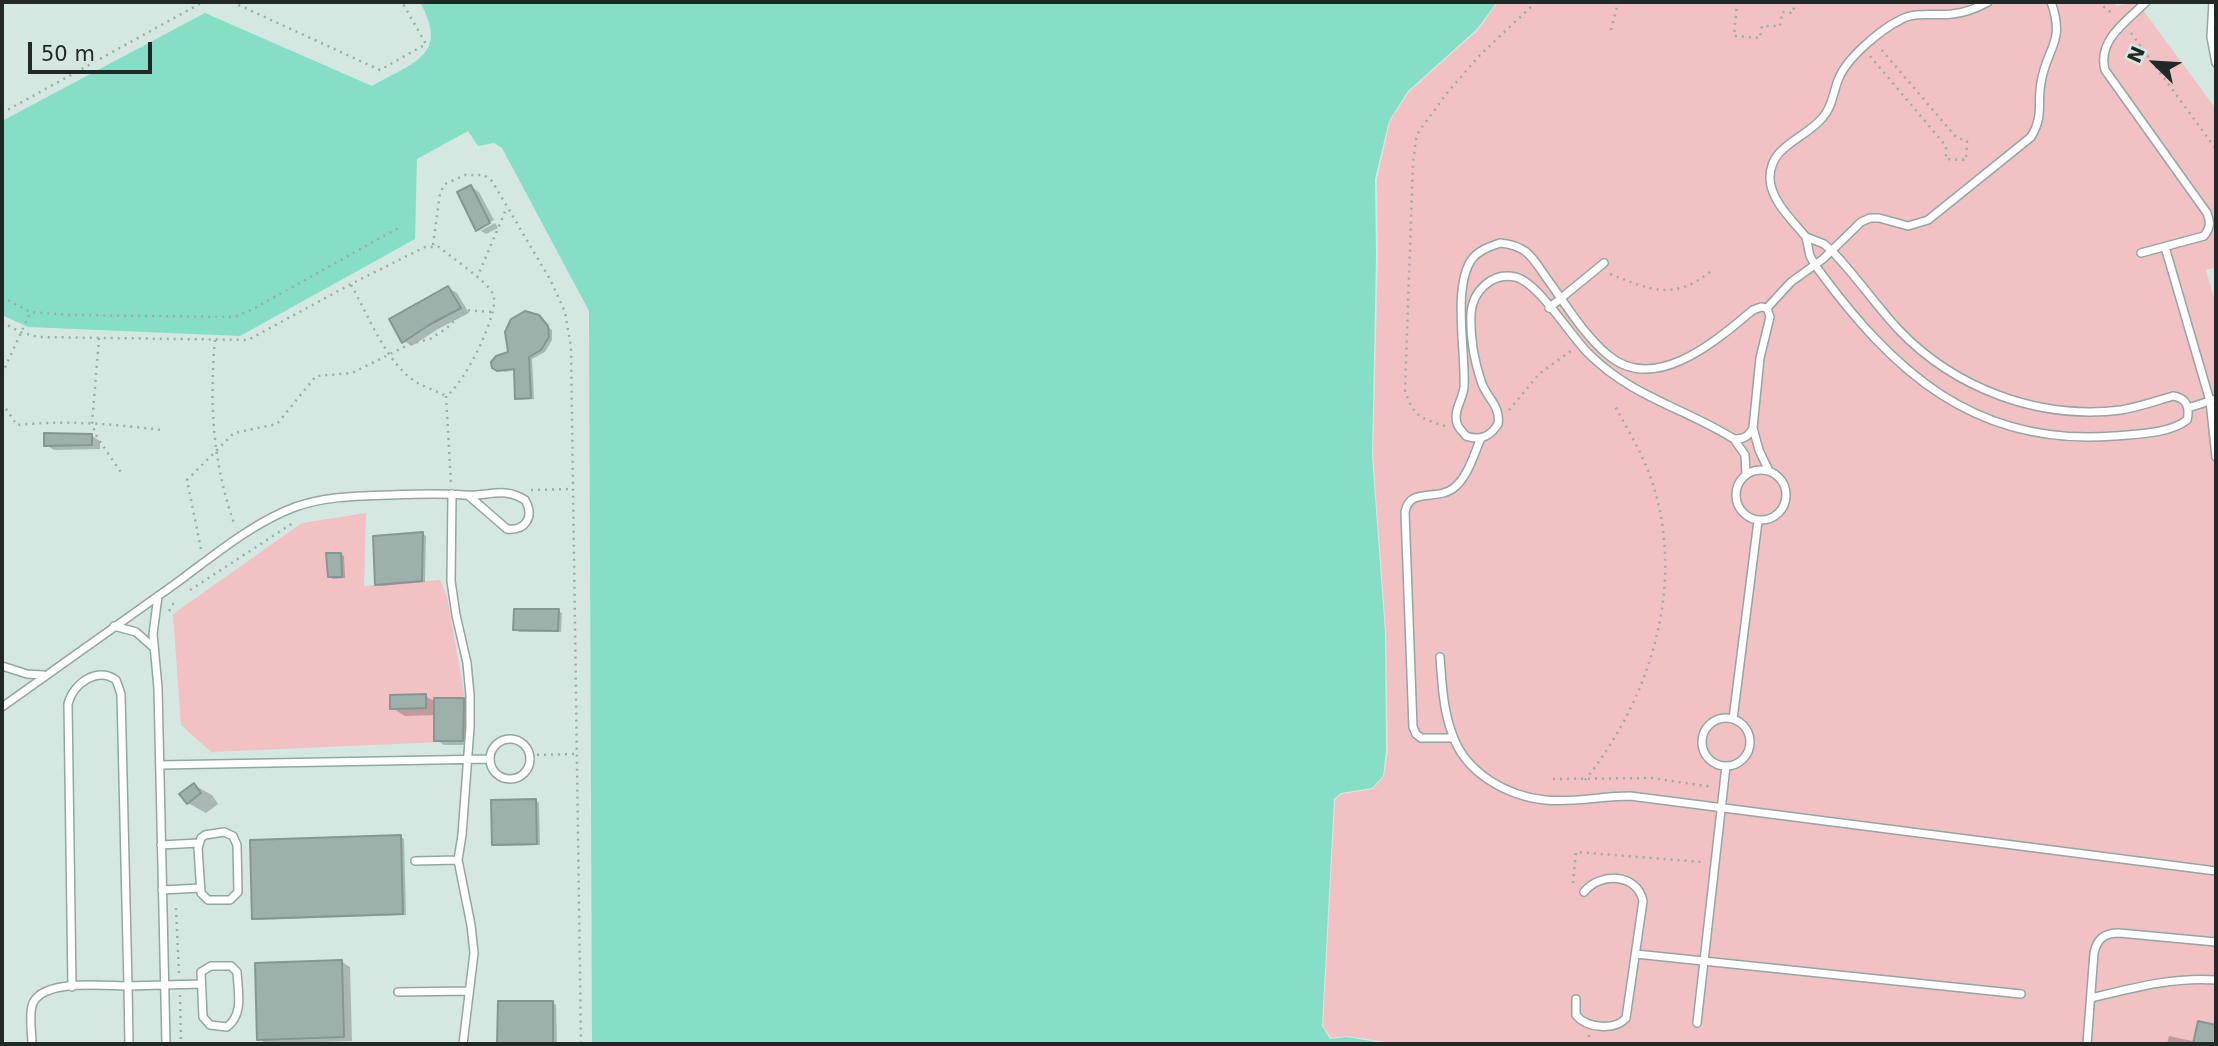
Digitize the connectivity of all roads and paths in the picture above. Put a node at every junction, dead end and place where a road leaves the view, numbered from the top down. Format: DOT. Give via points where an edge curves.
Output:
graph roads {
  1 [pos="203,2"];
  2 [pos="232,2"];
  3 [pos="402,2"];
  4 [pos="1536,2"];
  5 [pos="1618,2"];
  6 [pos="1737,2"];
  7 [pos="1795,2"];
  8 [pos="1987,2"];
  9 [pos="2051,2"];
  10 [pos="2098,2"];
  11 [pos="2146,2"];
  12 [pos="2213,2"];
  13 [pos="2124,24"];
  14 [pos="1611,30"];
  15 [pos="1873,40"];
  16 [pos="1864,48"];
  17 [pos="2216,63"];
  18 [pos="2,113"];
  19 [pos="2216,149"];
  20 [pos="508,206"];
  21 [pos="400,227"];
  22 [pos="1806,237"];
  23 [pos="433,245"];
  24 [pos="2165,247"];
  25 [pos="1832,251"];
  26 [pos="2141,253"];
  27 [pos="1815,265"];
  28 [pos="1600,266"];
  29 [pos="1712,271"];
  30 [pos="477,278"];
  31 [pos="351,284"];
  32 [pos="2,297"];
  33 [pos="1561,298"];
  34 [pos="1549,308"];
  35 [pos="1767,308"];
  36 [pos="30,312"];
  37 [pos="492,312"];
  38 [pos="2,322"];
  39 [pos="20,332"];
  40 [pos="99,338"];
  41 [pos="215,340"];
  42 [pos="1581,346"];
  43 [pos="390,356"];
  44 [pos="2,374"];
  45 [pos="446,396"];
  46 [pos="2213,400"];
  47 [pos="2,403"];
  48 [pos="1615,406"];
  49 [pos="2188,408"];
  50 [pos="92,424"];
  51 [pos="1498,424"];
  52 [pos="1753,428"];
  53 [pos="161,430"];
  54 [pos="1461,430"];
  55 [pos="1481,438"];
  56 [pos="1734,439"];
  57 [pos="216,451"];
  58 [pos="2216,457"];
  59 [pos="1769,471"];
  60 [pos="122,474"];
  61 [pos="1746,475"];
  62 [pos="574,489"];
  63 [pos="452,494"];
  64 [pos="514,494"];
  65 [pos="469,496"];
  66 [pos="300,518"];
  67 [pos="1758,520"];
  68 [pos="240,538"];
  69 [pos="204,562"];
  70 [pos="186,592"];
  71 [pos="158,596"];
  72 [pos="175,599"];
  73 [pos="166,617"];
  74 [pos="114,626"];
  75 [pos="154,648"];
  76 [pos="1440,657"];
  77 [pos="2,666"];
  78 [pos="44,675"];
  79 [pos="2,708"];
  80 [pos="1733,719"];
  81 [pos="1453,738"];
  82 [pos="577,754"];
  83 [pos="530,755"];
  84 [pos="490,759"];
  85 [pos="467,760"];
  86 [pos="160,765"];
  87 [pos="1726,766"];
  88 [pos="1553,779"];
  89 [pos="1585,780"];
  90 [pos="1723,788"];
  91 [pos="1721,808"];
  92 [pos="199,843"];
  93 [pos="161,845"];
  94 [pos="458,860"];
  95 [pos="415,861"];
  96 [pos="1715,863"];
  97 [pos="2216,871"];
  98 [pos="1573,883"];
  99 [pos="200,888"];
  100 [pos="176,889"];
  101 [pos="162,890"];
  102 [pos="1584,892"];
  103 [pos="2216,942"];
  104 [pos="1636,954"];
  105 [pos="1704,961"];
  106 [pos="2216,981"];
  107 [pos="179,984"];
  108 [pos="201,984"];
  109 [pos="164,985"];
  110 [pos="128,986"];
  111 [pos="72,987"];
  112 [pos="469,991"];
  113 [pos="398,992"];
  114 [pos="2021,993"];
  115 [pos="2091,998"];
  116 [pos="1576,999"];
  117 [pos="1697,1023"];
  118 [pos="32,1044"];
  119 [pos="129,1044"];
  120 [pos="166,1044"];
  121 [pos="181,1044"];
  122 [pos="463,1044"];
  123 [pos="581,1044"];
  124 [pos="2087,1044"];
  1 -- 18 [label="path"];
  2 -- 3 [label="path" via="380,70 426,44"];
  4 -- 54 [label="path" via="1479,56 1416,139 1405,390 1417,415"];
  5 -- 14 [label="path"];
  6 -- 7 [label="path" via="1734,36 1760,38 1762,26 1780,26 1782,12 1793,13"];
  8 -- 15 [label="lane" via="1954,14 1906,17"];
  9 -- 25 [label="lane" via="2057,32 2040,84 2040,117 2031,137 1928,220 1908,226 1870,218"];
  10 -- 13 [label="path"];
  11 -- 13 [label="lane"];
  12 -- 17 [label="lane" via="2211,37"];
  13 -- 19 [label="path"];
  13 -- 24 [label="lane" via="2104,49 2105,70 2210,221 2204,236"];
  15 -- 16 [label="lane"];
  15 -- 16 [label="path" via="1956,137 1967,141 1966,160 1946,159 1946,146"];
  16 -- 22 [label="lane" via="1842,71 1824,116 1785,146 1772,166 1773,191"];
  20 -- 23 [label="path" via="484,175 453,179 440,193"];
  20 -- 30 [label="path"];
  20 -- 62 [label="path" via="565,312 571,347"];
  21 -- 36 [label="path" via="235,317"];
  22 -- 25 [label="lane"];
  22 -- 27 [label="lane"];
  23 -- 30 [label="path"];
  23 -- 31 [label="path"];
  24 -- 26 [label="lane"];
  24 -- 46 [label="lane"];
  25 -- 27 [label="lane"];
  25 -- 49 [label="lane" via="1925,353 1985,390 2053,410 2123,410 2173,396 2180,397"];
  27 -- 35 [label="lane"];
  27 -- 49 [label="lane" via="1903,368 1940,395 1992,421 2048,434 2095,437 2172,428 2186,420"];
  28 -- 29 [label="path" via="1659,291 1681,289"];
  28 -- 33 [label="lane"];
  30 -- 37 [label="path" via="493,294"];
  31 -- 41 [label="path" via="252,339"];
  31 -- 43 [label="path"];
  32 -- 36 [label="path"];
  33 -- 34 [label="lane"];
  33 -- 35 [label="lane" via="1607,354 1639,369 1676,363 1753,310"];
  33 -- 54 [label="lane" via="1530,254 1516,245 1484,248 1472,259 1463,290 1464,391 1456,413"];
  34 -- 42 [label="lane"];
  34 -- 51 [label="lane" via="1533,286 1514,276 1493,279 1477,293 1471,314 1474,351 1481,383 1497,408"];
  35 -- 52 [label="lane" via="1770,317 1760,358"];
  36 -- 39 [label="path"];
  37 -- 43 [label="path" via="465,310 430,339"];
  37 -- 45 [label="path" via="462,379"];
  38 -- 39 [label="path"];
  39 -- 40 [label="path" via="38,337"];
  39 -- 44 [label="path"];
  40 -- 41 [label="path"];
  40 -- 50 [label="path"];
  41 -- 57 [label="path" via="212,402"];
  42 -- 51 [label="path" via="1539,374"];
  42 -- 56 [label="lane" via="1633,389"];
  43 -- 45 [label="path" via="414,381"];
  43 -- 57 [label="path" via="352,373 316,376 277,424 234,433"];
  45 -- 63 [label="path"];
  46 -- 49 [label="lane"];
  46 -- 58 [label="lane"];
  47 -- 50 [label="path" via="17,425"];
  48 -- 89 [label="path" via="1658,503 1665,575 1654,650 1637,695 1609,748"];
  50 -- 53 [label="path"];
  50 -- 60 [label="path"];
  51 -- 55 [label="lane"];
  52 -- 56 [label="lane" via="1749,435"];
  52 -- 59 [label="lane"];
  54 -- 55 [label="lane" via="1466,436"];
  55 -- 81 [label="lane" via="1457,486 1440,495 1412,497 1405,512 1413,727 1422,738"];
  56 -- 61 [label="lane" via="1745,455"];
  57 -- 68 [label="path"];
  57 -- 69 [label="path" via="187,480"];
  59 -- 61 [label="lane"];
  59 -- 67 [label="lane" via="1785,485 1785,506 1769,520"];
  61 -- 67 [label="lane" via="1739,482 1737,502 1741,511"];
  62 -- 64 [label="path"];
  62 -- 82 [label="path"];
  63 -- 65 [label="lane"];
  63 -- 68 [label="lane" via="315,501 275,516"];
  63 -- 85 [label="lane" via="451,581 470,695"];
  64 -- 65 [label="lane"];
  64 -- 65 [label="lane" via="526,500 530,514 522,527 514,530 500,525"];
  66 -- 70 [label="path"];
  67 -- 80 [label="lane"];
  68 -- 69 [label="lane"];
  69 -- 71 [label="lane"];
  71 -- 74 [label="lane"];
  71 -- 75 [label="lane"];
  72 -- 73 [label="path"];
  74 -- 75 [label="lane" via="136,632"];
  74 -- 78 [label="lane"];
  75 -- 86 [label="lane"];
  76 -- 81 [label="lane"];
  77 -- 78 [label="lane"];
  78 -- 79 [label="lane"];
  80 -- 87 [label="lane" via="1745,727 1750,742 1740,761"];
  80 -- 87 [label="lane" via="1718,719 1703,734 1706,756"];
  81 -- 91 [label="lane" via="1487,779 1525,796 1567,800 1630,796"];
  82 -- 83 [label="path"];
  82 -- 123 [label="path"];
  83 -- 84 [label="lane" via="522,743 508,739 495,746"];
  83 -- 84 [label="lane" via="528,768 512,778 500,775"];
  84 -- 85 [label="lane"];
  85 -- 86 [label="lane"];
  85 -- 94 [label="lane"];
  86 -- 93 [label="lane"];
  87 -- 90 [label="lane"];
  88 -- 89 [label="path"];
  89 -- 90 [label="path" via="1653,778"];
  90 -- 91 [label="lane"];
  91 -- 96 [label="lane"];
  91 -- 97 [label="lane"];
  92 -- 93 [label="lane"];
  92 -- 99 [label="lane"];
  92 -- 99 [label="lane" via="210,833 233,836 239,886 235,897 224,901 208,900"];
  93 -- 101 [label="lane"];
  94 -- 95 [label="lane"];
  94 -- 112 [label="lane" via="473,938"];
  96 -- 98 [label="path" via="1576,852"];
  96 -- 105 [label="lane"];
  99 -- 100 [label="lane"];
  100 -- 101 [label="lane"];
  100 -- 107 [label="path"];
  101 -- 109 [label="lane"];
  102 -- 104 [label="lane" via="1603,878 1627,880 1639,887 1643,901"];
  103 -- 115 [label="lane" via="2110,933 2096,944"];
  104 -- 105 [label="lane"];
  104 -- 116 [label="lane" via="1628,1013 1622,1023 1586,1023 1576,1015"];
  105 -- 114 [label="lane"];
  105 -- 117 [label="lane"];
  106 -- 115 [label="lane" via="2152,983"];
  107 -- 108 [label="lane"];
  107 -- 109 [label="lane"];
  107 -- 121 [label="path"];
  108 -- 108 [label="lane" via="205,1022 227,1027 238,1012 237,972 227,966 207,967 201,972"];
  109 -- 110 [label="lane"];
  109 -- 120 [label="lane"];
  110 -- 111 [label="lane"];
  110 -- 111 [label="lane" via="121,694 116,680 103,674 80,684 68,704"];
  110 -- 119 [label="lane"];
  111 -- 118 [label="lane" via="48,989 35,999"];
  112 -- 113 [label="lane"];
  112 -- 122 [label="lane"];
  115 -- 124 [label="lane"];
}
